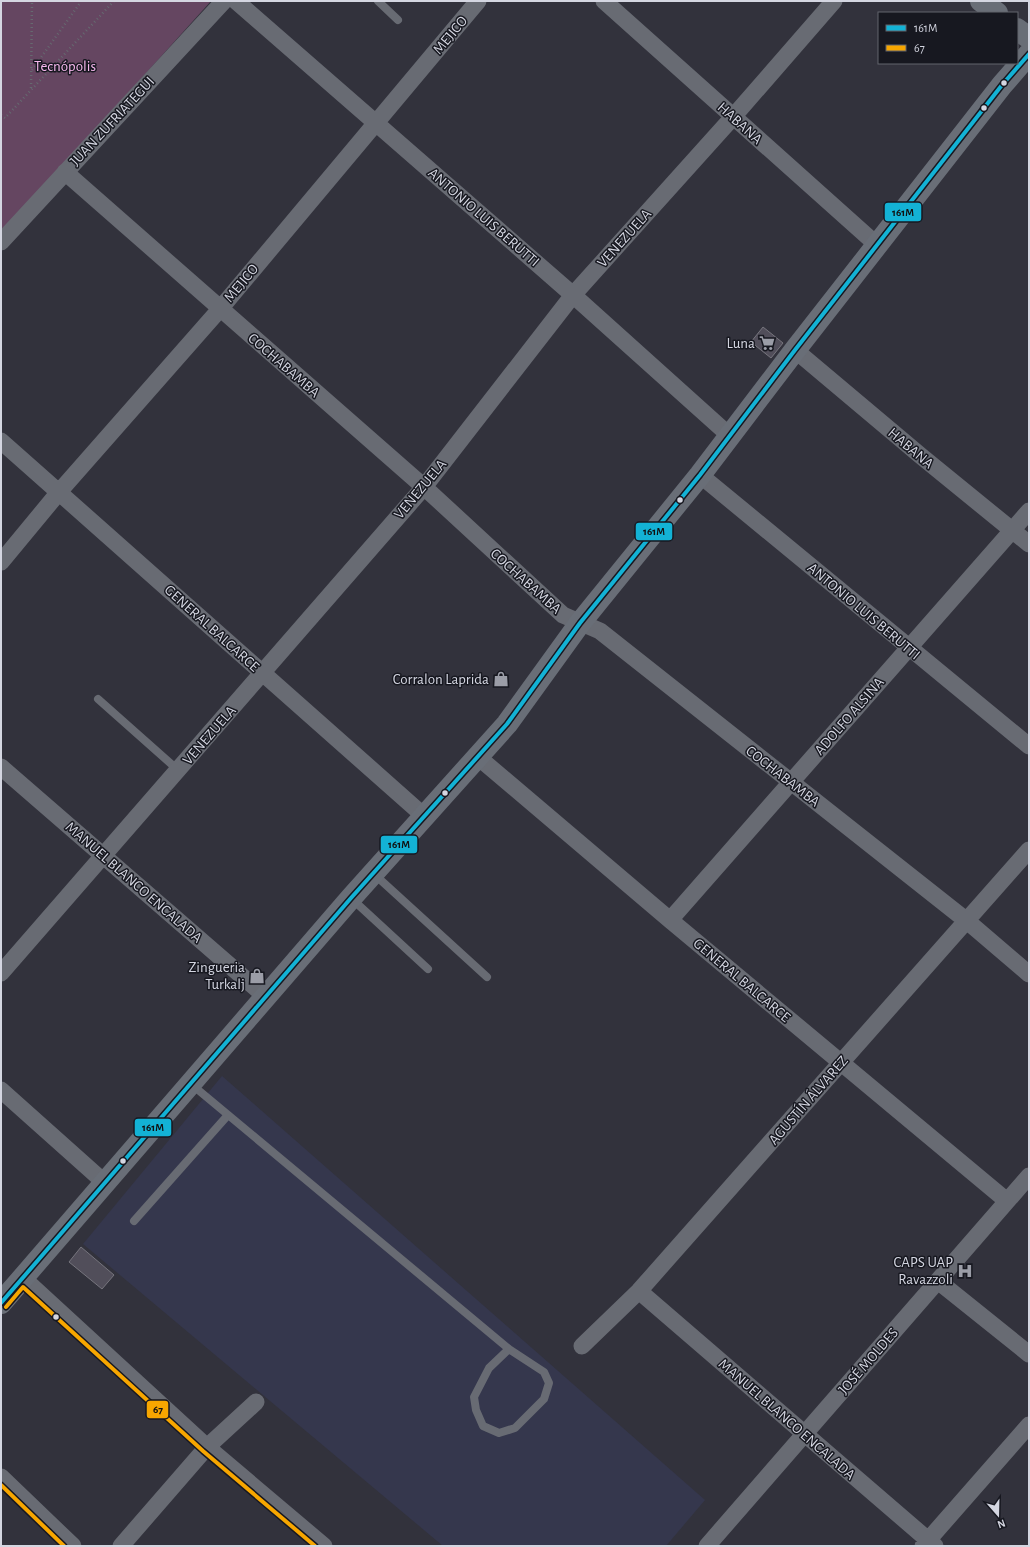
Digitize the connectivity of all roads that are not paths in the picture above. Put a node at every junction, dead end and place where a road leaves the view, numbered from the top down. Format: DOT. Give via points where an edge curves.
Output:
graph roads {
  1 [pos="224,1"];
  2 [pos="236,1"];
  3 [pos="378,1"];
  4 [pos="478,1"];
  5 [pos="604,1"];
  6 [pos="834,1"];
  7 [pos="981,1"];
  8 [pos="996,12"];
  9 [pos="398,20"];
  10 [pos="1018,29"];
  11 [pos="1029,38"];
  12 [pos="1029,54"];
  13 [pos="733,117"];
  14 [pos="376,122"];
  15 [pos="65,172"];
  16 [pos="1,242"];
  17 [pos="877,245"];
  18 [pos="573,295"];
  19 [pos="220,308"];
  20 [pos="795,350"];
  21 [pos="730,436"];
  22 [pos="1,441"];
  23 [pos="700,475"];
  24 [pos="424,487"];
  25 [pos="59,492"];
  26 [pos="1029,511"];
  27 [pos="1012,530"];
  28 [pos="1029,544"];
  29 [pos="1,562"];
  30 [pos="580,623"];
  31 [pos="909,648"];
  32 [pos="262,673"];
  33 [pos="98,699"];
  34 [pos="1029,746"];
  35 [pos="478,757"];
  36 [pos="1,767"];
  37 [pos="178,770"];
  38 [pos="791,782"];
  39 [pos="424,816"];
  40 [pos="1029,850"];
  41 [pos="104,856"];
  42 [pos="373,874"];
  43 [pos="351,898"];
  44 [pos="670,920"];
  45 [pos="967,920"];
  46 [pos="428,969"];
  47 [pos="1,973"];
  48 [pos="1029,974"];
  49 [pos="487,977"];
  50 [pos="266,997"];
  51 [pos="841,1062"];
  52 [pos="191,1083"];
  53 [pos="1,1090"];
  54 [pos="228,1115"];
  55 [pos="1029,1176"];
  56 [pos="104,1182"];
  57 [pos="1007,1201"];
  58 [pos="134,1221"];
  59 [pos="22,1278"];
  60 [pos="938,1281"];
  61 [pos="639,1292"];
  62 [pos="1,1303"];
  63 [pos="582,1346"];
  64 [pos="509,1349"];
  65 [pos="1029,1354"];
  66 [pos="256,1402"];
  67 [pos="1029,1425"];
  68 [pos="804,1434"];
  69 [pos="207,1447"];
  70 [pos="1,1477"];
  71 [pos="929,1544"];
  72 [pos="73,1546"];
  73 [pos="120,1546"];
  74 [pos="324,1546"];
  75 [pos="707,1546"];
  1 -- 15 [label="street, JUAN ZUFRIATEGUI"];
  2 -- 14 [label="street, ANTONIO LUIS BERUTTI"];
  3 -- 9 [label="lane"];
  4 -- 14 [label="street, MEJICO"];
  5 -- 13 [label="street, HABANA"];
  6 -- 13 [label="street, VENEZUELA"];
  7 -- 8 [label="main road"];
  10 -- 11 [label="main road"];
  12 -- 17 [label="main road"];
  13 -- 17 [label="street, HABANA"];
  13 -- 18 [label="street, VENEZUELA"];
  14 -- 18 [label="street, ANTONIO LUIS BERUTTI"];
  14 -- 19 [label="street, MEJICO"];
  15 -- 16 [label="street, JUAN ZUFRIATEGUI"];
  15 -- 19 [label="street, COCHABAMBA"];
  17 -- 20 [label="main road"];
  18 -- 21 [label="street, ANTONIO LUIS BERUTTI"];
  18 -- 24 [label="street, VENEZUELA"];
  19 -- 24 [label="street, COCHABAMBA"];
  19 -- 25 [label="street, MEJICO"];
  20 -- 21 [label="main road"];
  20 -- 27 [label="street, HABANA"];
  21 -- 23 [label="main road"];
  22 -- 25 [label="street, GENERAL BALCARCE"];
  23 -- 30 [label="main road"];
  23 -- 31 [label="street, ANTONIO LUIS BERUTTI"];
  24 -- 30 [label="street, COCHABAMBA" via="563,615"];
  24 -- 32 [label="street, VENEZUELA"];
  25 -- 29 [label="street, MEJICO"];
  25 -- 32 [label="street, GENERAL BALCARCE"];
  26 -- 27 [label="street, ADOLFO ALSINA"];
  27 -- 28 [label="street, HABANA"];
  27 -- 31 [label="street, ADOLFO ALSINA"];
  30 -- 35 [label="main road" via="507,724"];
  30 -- 38 [label="street, COCHABAMBA" via="600,631"];
  31 -- 34 [label="street, ANTONIO LUIS BERUTTI"];
  31 -- 38 [label="street, ADOLFO ALSINA"];
  32 -- 37 [label="street, VENEZUELA"];
  32 -- 39 [label="street, GENERAL BALCARCE"];
  33 -- 37 [label="lane"];
  35 -- 39 [label="main road"];
  35 -- 44 [label="street, GENERAL BALCARCE"];
  36 -- 41 [label="street, MANUEL BLANCO ENCALADA"];
  37 -- 41 [label="street, VENEZUELA"];
  38 -- 44 [label="street, ADOLFO ALSINA"];
  38 -- 45 [label="street, COCHABAMBA"];
  39 -- 42 [label="main road"];
  40 -- 45 [label="street, AGUSTÍN ÁLVAREZ"];
  41 -- 47 [label="street, VENEZUELA"];
  41 -- 50 [label="street, MANUEL BLANCO ENCALADA"];
  42 -- 43 [label="main road"];
  42 -- 49 [label="lane"];
  43 -- 46 [label="lane"];
  43 -- 50 [label="main road"];
  44 -- 51 [label="street, GENERAL BALCARCE"];
  45 -- 48 [label="street, COCHABAMBA"];
  45 -- 51 [label="street, AGUSTÍN ÁLVAREZ"];
  50 -- 52 [label="main road"];
  51 -- 57 [label="street, GENERAL BALCARCE"];
  51 -- 61 [label="street, AGUSTÍN ÁLVAREZ"];
  52 -- 54 [label="lane"];
  52 -- 56 [label="main road"];
  53 -- 56 [label="street"];
  54 -- 58 [label="lane"];
  54 -- 64 [label="lane"];
  55 -- 57 [label="street, JOSÉ MOLDES"];
  56 -- 59 [label="main road"];
  57 -- 60 [label="street, JOSÉ MOLDES"];
  59 -- 62 [label="main road"];
  59 -- 69 [label="street"];
  60 -- 65 [label="street"];
  60 -- 68 [label="street, JOSÉ MOLDES"];
  61 -- 63 [label="street, AGUSTÍN ÁLVAREZ"];
  61 -- 68 [label="street, MANUEL BLANCO ENCALADA"];
  64 -- 64 [label="lane" via="544,1372 549,1383 544,1399 515,1428 499,1433 483,1426 474,1397 489,1368"];
  66 -- 69 [label="street"];
  67 -- 71 [label="street"];
  68 -- 71 [label="street, MANUEL BLANCO ENCALADA"];
  68 -- 75 [label="street, JOSÉ MOLDES"];
  69 -- 73 [label="street"];
  69 -- 74 [label="street"];
  70 -- 72 [label="street"];
}
